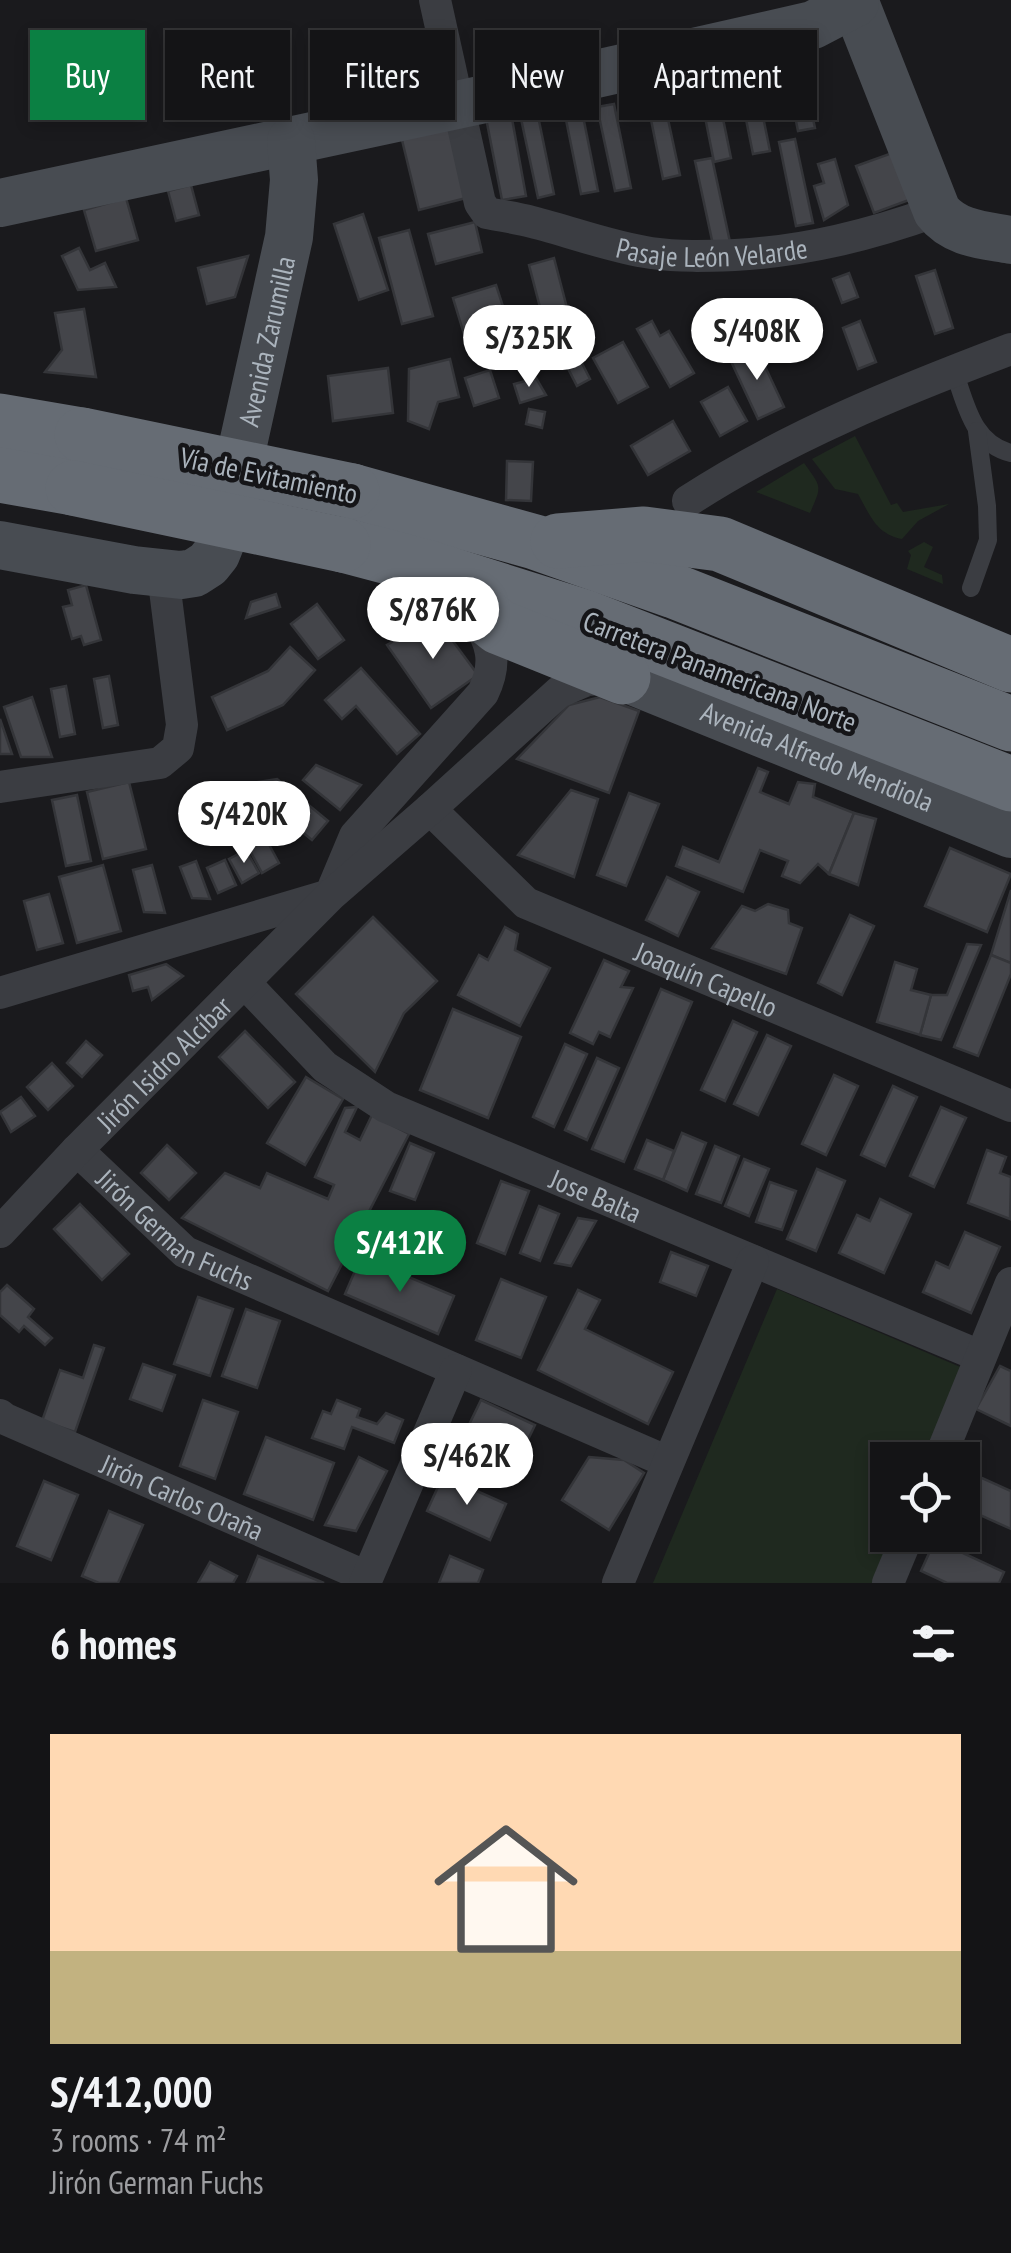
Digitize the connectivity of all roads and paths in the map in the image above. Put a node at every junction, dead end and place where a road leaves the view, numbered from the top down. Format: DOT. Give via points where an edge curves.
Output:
graph roads {
  1 [pos="435,0"];
  2 [pos="857,1"];
  3 [pos="460,104"];
  4 [pos="291,140"];
  5 [pos="0,203"];
  6 [pos="937,212"];
  7 [pos="1011,240"];
  8 [pos="1011,349"];
  9 [pos="954,370"];
  10 [pos="0,421"];
  11 [pos="976,431"];
  12 [pos="1011,452"];
  13 [pos="0,474"];
  14 [pos="688,501"];
  15 [pos="535,542"];
  16 [pos="0,545"];
  17 [pos="163,574"];
  18 [pos="445,583"];
  19 [pos="970,588"];
  20 [pos="1011,665"];
  21 [pos="623,676"];
  22 [pos="1011,724"];
  23 [pos="1011,784"];
  24 [pos="0,787"];
  25 [pos="430,809"];
  26 [pos="1011,834"];
  27 [pos="331,895"];
  28 [pos="244,982"];
  29 [pos="0,993"];
  30 [pos="1011,1106"];
  31 [pos="77,1150"];
  32 [pos="0,1232"];
  33 [pos="753,1261"];
  34 [pos="1011,1283"];
  35 [pos="980,1356"];
  36 [pos="456,1370"];
  37 [pos="0,1415"];
  38 [pos="946,1442"];
  39 [pos="668,1462"];
  40 [pos="901,1552"];
  41 [pos="366,1580"];
  42 [pos="618,1583"];
  43 [pos="888,1583"];
  1 -- 3 [label="street"];
  2 -- 3 [label="main road" via="813,25"];
  2 -- 6 [label="main road"];
  3 -- 4 [label="main road"];
  3 -- 6 [label="street, Pasaje León Velarde" via="487,213 630,250 675,256 778,252 832,244"];
  4 -- 5 [label="main road"];
  4 -- 17 [label="main road, Avenida Zarumilla" via="288,237 222,540 200,570"];
  6 -- 7 [label="main road" via="946,223"];
  8 -- 9 [label="street"];
  9 -- 11 [label="lane"];
  9 -- 14 [label="street" via="805,436"];
  10 -- 15 [label="highway, Vía de Evitamiento, bridge" via="352,492"];
  11 -- 12 [label="lane"];
  11 -- 19 [label="lane" via="988,540"];
  13 -- 18 [label="highway, Vía de Evitamiento, bridge" via="343,545"];
  15 -- 20 [label="highway" via="644,534 720,544"];
  15 -- 22 [label="highway, Carretera Panamericana Norte"];
  16 -- 17 [label="main road, Avenida Zarumilla"];
  17 -- 24 [label="street" via="182,726 178,748 160,763"];
  18 -- 21 [label="highway" via="498,627"];
  18 -- 23 [label="highway, Carretera Panamericana Norte" via="587,618"];
  18 -- 27 [label="street, Jirón Isidro Alcíbar" via="485,634 492,674 355,836"];
  21 -- 25 [label="street, Jirón Isidro Alcíbar" via="558,692"];
  21 -- 26 [label="main road, Avenida Alfredo Mendiola"];
  25 -- 27 [label="street, Jirón Isidro Alcíbar"];
  25 -- 30 [label="street, Joaquín Capello" via="526,902"];
  27 -- 28 [label="street, Jirón Isidro Alcíbar"];
  27 -- 29 [label="street"];
  28 -- 31 [label="street, Jirón Isidro Alcíbar"];
  28 -- 33 [label="street, Jose Balta" via="325,1067 386,1107"];
  31 -- 32 [label="street, Jirón Isidro Alcíbar"];
  31 -- 36 [label="street, Jirón German Fuchs" via="185,1252"];
  33 -- 35 [label="street, Jose Balta"];
  33 -- 39 [label="street"];
  34 -- 35 [label="street"];
  35 -- 38 [label="street"];
  36 -- 39 [label="street, Jirón German Fuchs"];
  36 -- 41 [label="street"];
  37 -- 41 [label="street, Jirón Carlos Oraña"];
  39 -- 42 [label="street"];
  40 -- 43 [label="street"];
}
